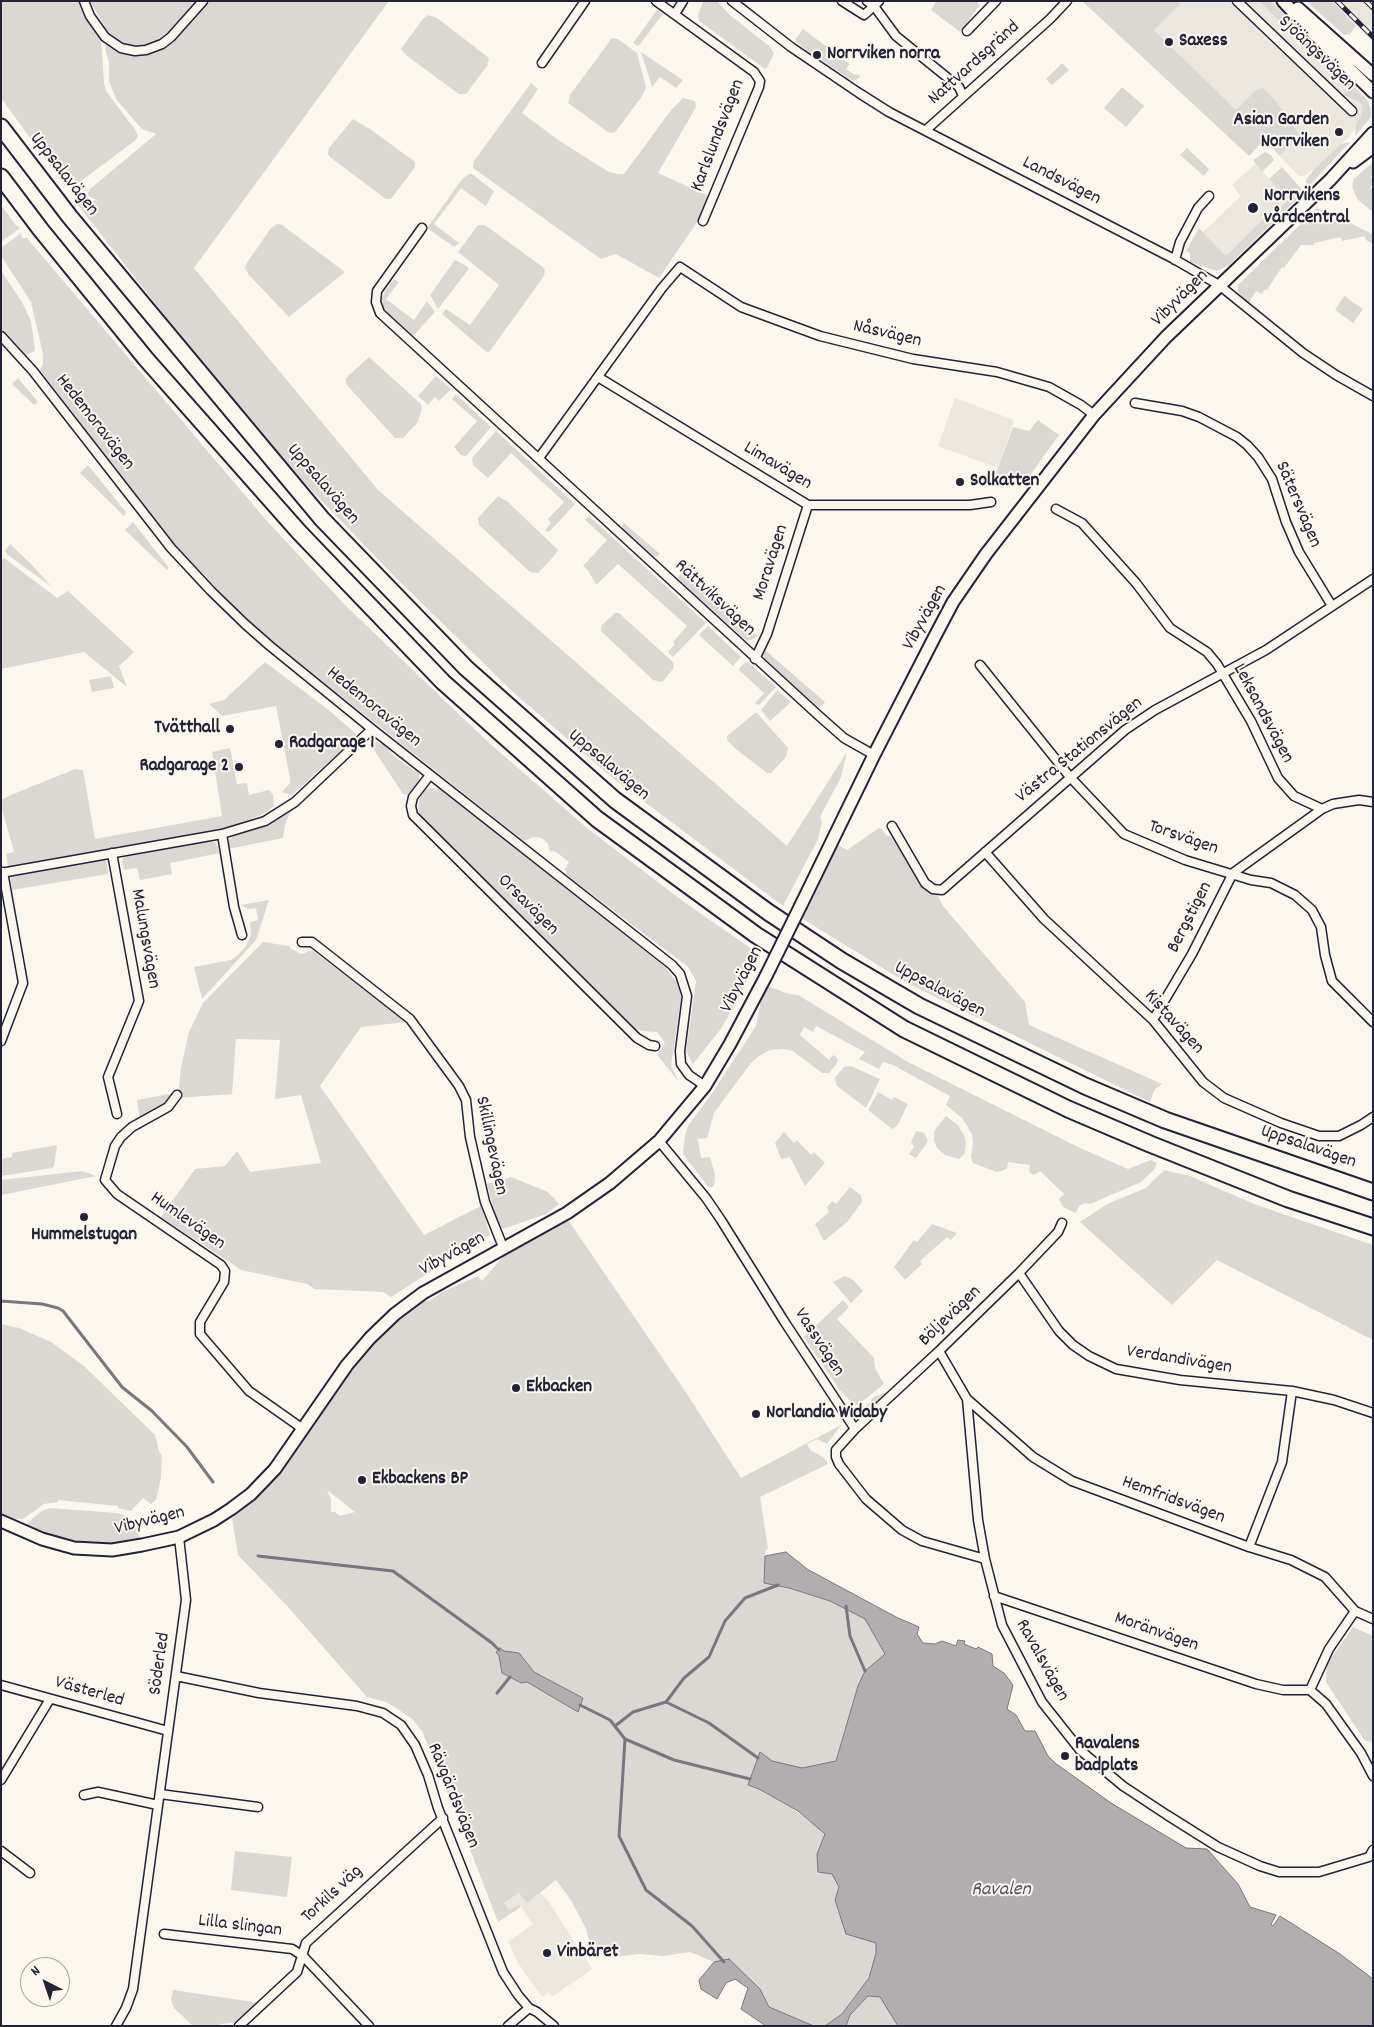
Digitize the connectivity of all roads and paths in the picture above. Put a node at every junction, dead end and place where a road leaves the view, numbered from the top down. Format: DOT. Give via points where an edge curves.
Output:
graph roads {
  1 [pos="84,1"];
  2 [pos="203,1"];
  3 [pos="585,1"];
  4 [pos="656,1"];
  5 [pos="683,1"];
  6 [pos="732,1"];
  7 [pos="842,1"];
  8 [pos="996,1"];
  9 [pos="1067,1"];
  10 [pos="1237,1"];
  11 [pos="1283,1"];
  12 [pos="1290,1"];
  13 [pos="874,3"];
  14 [pos="675,14"];
  15 [pos="967,31"];
  16 [pos="542,63"];
  17 [pos="1373,75"];
  18 [pos="1362,81"];
  19 [pos="1373,92"];
  20 [pos="963,96"];
  21 [pos="1373,97"];
  22 [pos="1352,111"];
  23 [pos="1,127"];
  24 [pos="926,130"];
  25 [pos="1373,133"];
  26 [pos="1373,147"];
  27 [pos="1,176"];
  28 [pos="1330,180"];
  29 [pos="1209,196"];
  30 [pos="703,221"];
  31 [pos="422,228"];
  32 [pos="1175,260"];
  33 [pos="1220,285"];
  34 [pos="1,336"];
  35 [pos="598,377"];
  36 [pos="1373,396"];
  37 [pos="1135,402"];
  38 [pos="1094,415"];
  39 [pos="539,458"];
  40 [pos="991,502"];
  41 [pos="808,505"];
  42 [pos="1056,509"];
  43 [pos="1373,578"];
  44 [pos="1332,606"];
  45 [pos="755,659"];
  46 [pos="980,665"];
  47 [pos="1224,674"];
  48 [pos="372,729"];
  49 [pos="874,755"];
  50 [pos="430,775"];
  51 [pos="1070,777"];
  52 [pos="1373,802"];
  53 [pos="1322,809"];
  54 [pos="892,826"];
  55 [pos="222,834"];
  56 [pos="985,852"];
  57 [pos="112,853"];
  58 [pos="2,872"];
  59 [pos="1232,873"];
  60 [pos="242,935"];
  61 [pos="302,942"];
  62 [pos="1153,1020"];
  63 [pos="1373,1022"];
  64 [pos="1,1041"];
  65 [pos="655,1046"];
  66 [pos="705,1086"];
  67 [pos="177,1095"];
  68 [pos="116,1114"];
  69 [pos="1373,1117"];
  70 [pos="659,1140"];
  71 [pos="1373,1192"];
  72 [pos="1062,1223"];
  73 [pos="1373,1227"];
  74 [pos="503,1247"];
  75 [pos="1019,1273"];
  76 [pos="939,1351"];
  77 [pos="1292,1391"];
  78 [pos="967,1399"];
  79 [pos="1373,1413"];
  80 [pos="303,1428"];
  81 [pos="856,1429"];
  82 [pos="1,1521"];
  83 [pos="179,1537"];
  84 [pos="1249,1547"];
  85 [pos="985,1560"];
  86 [pos="994,1596"];
  87 [pos="1354,1611"];
  88 [pos="1373,1619"];
  89 [pos="176,1676"];
  90 [pos="1,1685"];
  91 [pos="1310,1690"];
  92 [pos="50,1699"];
  93 [pos="168,1731"];
  94 [pos="1373,1776"];
  95 [pos="1,1780"];
  96 [pos="160,1794"];
  97 [pos="84,1795"];
  98 [pos="158,1805"];
  99 [pos="258,1807"];
  100 [pos="443,1818"];
  101 [pos="1,1851"];
  102 [pos="1371,1857"];
  103 [pos="30,1873"];
  104 [pos="164,1934"];
  105 [pos="303,1956"];
  106 [pos="529,2008"];
  107 [pos="116,2026"];
  108 [pos="239,2026"];
  109 [pos="369,2026"];
  110 [pos="508,2026"];
  111 [pos="554,2026"];
  1 -- 2 [label="street" via="105,37 121,48 135,51 162,44"];
  3 -- 16 [label="street"];
  4 -- 14 [label="street, Karlslundsvägen"];
  5 -- 14 [label="street"];
  6 -- 24 [label="street, Landsvägen" via="858,93"];
  7 -- 13 [label="street" via="864,15"];
  8 -- 15 [label="street"];
  9 -- 20 [label="street, Nattvardsgränd"];
  10 -- 22 [label="street, Sjöängsvägen"];
  11 -- 18 [label="street"];
  12 -- 17 [label="street"];
  13 -- 20 [label="street" via="896,36 959,87"];
  14 -- 30 [label="street, Karlslundsvägen" via="754,72 760,81"];
  18 -- 19 [label="street"];
  18 -- 21 [label="street"];
  20 -- 24 [label="street, Nattvardsgränd"];
  23 -- 71 [label="highway, Uppsalavägen" via="70,217 322,518 466,668 615,800 768,912 919,1006 1085,1086 1165,1120"];
  24 -- 32 [label="street, Landsvägen"];
  25 -- 28 [label="street, Vibyvägen"];
  26 -- 28 [label="street, Vibyvägen"];
  27 -- 73 [label="highway" via="146,359 299,532 443,682 597,819 756,935 904,1029 1150,1144 1288,1199"];
  28 -- 33 [label="street, Vibyvägen"];
  29 -- 32 [label="street" via="1198,208 1180,242"];
  31 -- 39 [label="street, Rättviksvägen" via="377,291 377,308"];
  32 -- 33 [label="street, Landsvägen"];
  33 -- 36 [label="street, Landsvägen" via="1303,353"];
  33 -- 38 [label="street, Vibyvägen" via="1166,337"];
  34 -- 48 [label="street, Hedemoravägen" via="33,371 171,548 211,591 270,646"];
  35 -- 38 [label="street, Nåsvägen" via="680,267 741,307 820,336 913,359 997,372 1049,388"];
  35 -- 39 [label="street"];
  35 -- 41 [label="street, Limavägen"];
  37 -- 44 [label="street, Sätersvägen" via="1199,417 1237,437 1253,451 1272,479 1299,552"];
  38 -- 49 [label="street, Vibyvägen" via="986,554 953,602"];
  39 -- 45 [label="street, Rättviksvägen"];
  40 -- 41 [label="street, Limavägen" via="970,505"];
  41 -- 45 [label="street, Moravägen" via="767,634"];
  42 -- 47 [label="street, Leksandsvägen" via="1082,523 1136,583 1170,628 1207,652"];
  43 -- 44 [label="street, Västra Stationsvägen"];
  44 -- 47 [label="street, Västra Stationsvägen"];
  45 -- 49 [label="street, Rättviksvägen" via="844,738"];
  46 -- 51 [label="street, Torsvägen"];
  47 -- 51 [label="street, Västra Stationsvägen" via="1155,710 1125,730"];
  47 -- 53 [label="street, Leksandsvägen" via="1278,778 1294,796"];
  48 -- 50 [label="street, Hedemoravägen"];
  48 -- 55 [label="street" via="284,810 265,821"];
  49 -- 66 [label="street, Vibyvägen, bridge" via="766,976"];
  50 -- 65 [label="street, Orsavägen" via="413,797 413,815 637,1038"];
  50 -- 66 [label="street, Hedemoravägen" via="680,974 687,996 681,1064"];
  51 -- 56 [label="street, Västra Stationsvägen"];
  51 -- 59 [label="street, Torsvägen" via="1124,834 1185,860"];
  52 -- 53 [label="street" via="1360,800"];
  53 -- 59 [label="street, Bergstigen"];
  54 -- 56 [label="street, Västra Stationsvägen" via="925,883 934,889 942,890"];
  55 -- 57 [label="street"];
  55 -- 60 [label="street"];
  56 -- 62 [label="street, Kistavägen" via="1044,918"];
  57 -- 58 [label="street"];
  57 -- 68 [label="street, Malungsvägen" via="139,1001 108,1077"];
  58 -- 64 [label="street" via="23,983"];
  59 -- 62 [label="street, Bergstigen" via="1192,954"];
  59 -- 63 [label="street, Torsvägen" via="1284,888 1312,910 1321,927 1332,981"];
  61 -- 74 [label="street, Skillingevägen" via="312,942 410,1019 459,1086 466,1100 470,1137 485,1202"];
  62 -- 69 [label="street, Kistavägen" via="1203,1082 1224,1098 1319,1136 1339,1136"];
  66 -- 70 [label="street, Vibyvägen"];
  67 -- 80 [label="street, Humlevägen" via="168,1108 132,1127 122,1137 115,1146 105,1180 117,1194 221,1265 225,1272 224,1282 200,1322 200,1334 249,1391"];
  70 -- 74 [label="street, Vibyvägen" via="567,1213"];
  70 -- 81 [label="street, Vassvägen" via="721,1220"];
  72 -- 75 [label="street, Böljevägen" via="1058,1232"];
  74 -- 80 [label="street, Vibyvägen" via="423,1292 395,1314 346,1365"];
  75 -- 76 [label="street, Böljevägen"];
  75 -- 77 [label="street, Verdandivägen" via="1073,1346 1116,1369 1207,1383"];
  76 -- 78 [label="street, Ravalsvägen"];
  76 -- 81 [label="street, Böljevägen"];
  77 -- 79 [label="street, Verdandivägen"];
  77 -- 84 [label="street" via="1282,1462"];
  78 -- 84 [label="street, Hemfridsvägen" via="1033,1457 1072,1481"];
  78 -- 85 [label="street, Ravalsvägen" via="978,1520"];
  80 -- 83 [label="street, Vibyvägen" via="275,1469 251,1494 214,1520"];
  81 -- 85 [label="street" via="836,1450 836,1457 866,1499 915,1537"];
  82 -- 83 [label="street, Vibyvägen" via="42,1539 74,1548 112,1550"];
  83 -- 89 [label="street, Söderled" via="186,1600"];
  84 -- 87 [label="street, Hemfridsvägen" via="1292,1560 1325,1577"];
  85 -- 86 [label="street, Ravalsvägen"];
  86 -- 91 [label="street, Moränvägen" via="1256,1684 1283,1690"];
  86 -- 102 [label="street, Ravalsvägen" via="1002,1625 1042,1702 1080,1750 1123,1786 1218,1847 1279,1872 1319,1872"];
  87 -- 88 [label="street, Hemfridsvägen"];
  87 -- 91 [label="street" via="1329,1649"];
  89 -- 93 [label="street, Söderled"];
  89 -- 100 [label="street, Rävgärdsvägen" via="259,1694 357,1706 383,1713 401,1725 415,1745"];
  90 -- 92 [label="street, Västerled"];
  91 -- 94 [label="street" via="1326,1704 1361,1753"];
  92 -- 93 [label="street, Västerled"];
  92 -- 95 [label="street"];
  93 -- 96 [label="street, Söderled"];
  96 -- 98 [label="street, Söderled"];
  96 -- 99 [label="street"];
  97 -- 98 [label="street" via="98,1792"];
  98 -- 107 [label="street, Söderled" via="133,1989"];
  100 -- 105 [label="street, Torkils väg" via="320,1929 306,1943"];
  100 -- 106 [label="street, Rävgärdsvägen" via="503,1972"];
  101 -- 103 [label="street"];
  104 -- 105 [label="street, Lilla slingan" via="292,1949"];
  105 -- 108 [label="street, Torkils väg" via="297,1972"];
  105 -- 109 [label="street, Lilla slingan"];
  106 -- 110 [label="street"];
  106 -- 111 [label="street, Rävgärdsvägen"];
}
